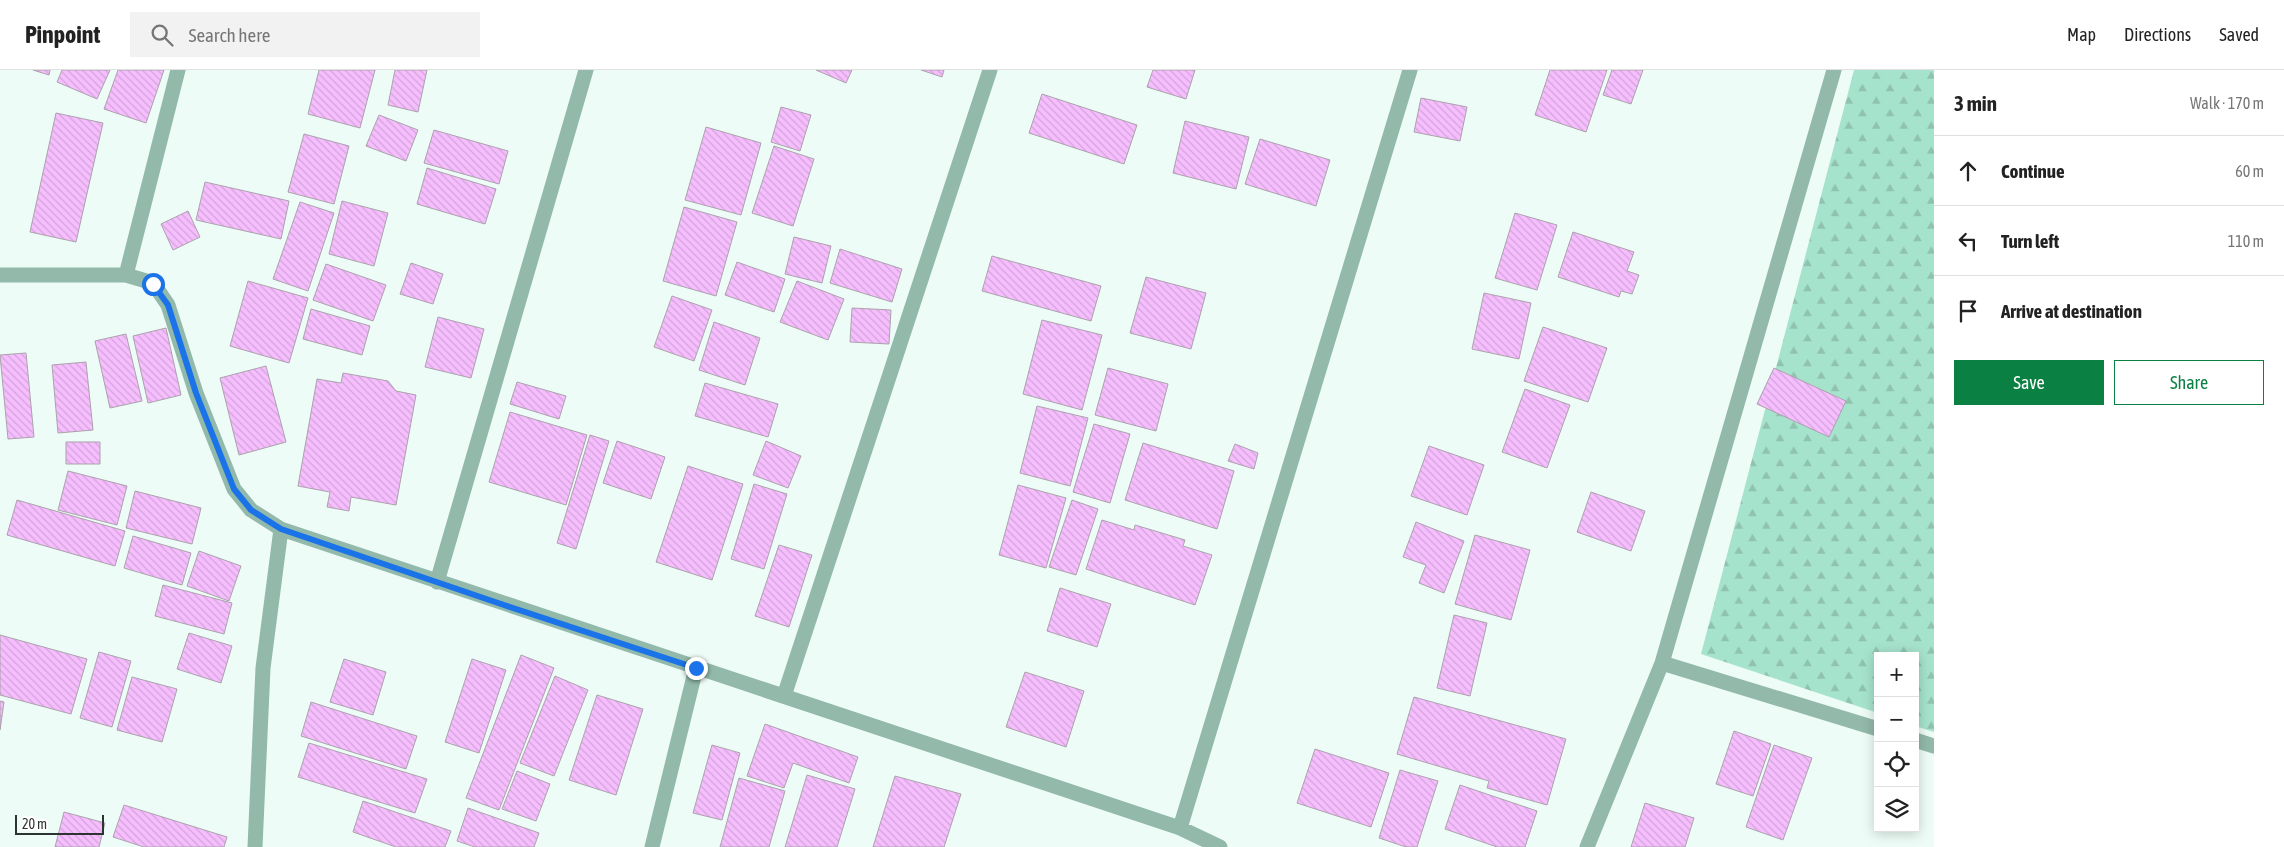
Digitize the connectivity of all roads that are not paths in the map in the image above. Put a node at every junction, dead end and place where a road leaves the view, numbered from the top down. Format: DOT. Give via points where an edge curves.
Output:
graph roads {
  1 [pos="178,70"];
  2 [pos="586,70"];
  3 [pos="990,70"];
  4 [pos="1410,70"];
  5 [pos="1834,70"];
  6 [pos="0,274"];
  7 [pos="126,275"];
  8 [pos="281,529"];
  9 [pos="437,582"];
  10 [pos="1662,663"];
  11 [pos="696,668"];
  12 [pos="784,696"];
  13 [pos="1874,728"];
  14 [pos="1919,741"];
  15 [pos="1934,746"];
  16 [pos="1180,828"];
  17 [pos="255,847"];
  18 [pos="652,847"];
  19 [pos="1220,847"];
  20 [pos="1587,847"];
  1 -- 7 [label="street"];
  2 -- 9 [label="street"];
  3 -- 12 [label="street"];
  4 -- 16 [label="street"];
  5 -- 10 [label="street"];
  6 -- 7 [label="street"];
  7 -- 8 [label="street" via="153,284 168,305 196,393 234,489 251,510"];
  8 -- 9 [label="street"];
  8 -- 17 [label="street" via="263,668"];
  9 -- 11 [label="street"];
  10 -- 13 [label="street"];
  10 -- 20 [label="street"];
  11 -- 12 [label="street"];
  11 -- 18 [label="street"];
  12 -- 16 [label="street"];
  14 -- 15 [label="street"];
  16 -- 19 [label="street"];
}
